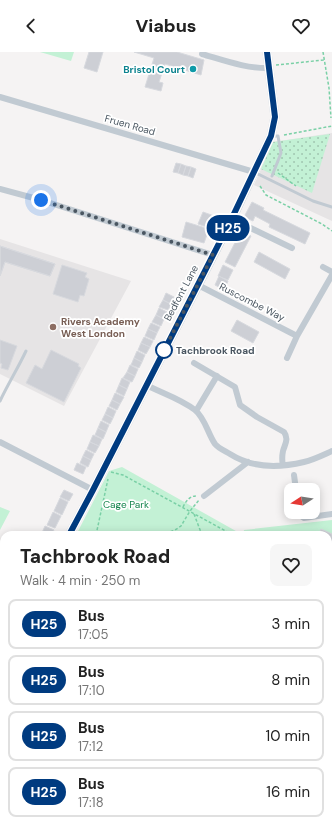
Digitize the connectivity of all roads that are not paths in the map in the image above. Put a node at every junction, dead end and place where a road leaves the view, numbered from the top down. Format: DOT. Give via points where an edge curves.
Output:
graph roads {
  1 [pos="267,52"];
  2 [pos="202,54"];
  3 [pos="270,68"];
  4 [pos="0,97"];
  5 [pos="275,136"];
  6 [pos="254,172"];
  7 [pos="272,176"];
  8 [pos="0,189"];
  9 [pos="332,207"];
  10 [pos="232,218"];
  11 [pos="292,248"];
  12 [pos="213,255"];
  13 [pos="323,267"];
  14 [pos="332,273"];
  15 [pos="198,285"];
  16 [pos="297,336"];
  17 [pos="26,351"];
  18 [pos="287,358"];
  19 [pos="194,363"];
  20 [pos="217,376"];
  21 [pos="146,385"];
  22 [pos="0,401"];
  23 [pos="196,411"];
  24 [pos="0,442"];
  25 [pos="332,451"];
  26 [pos="248,462"];
  27 [pos="283,465"];
  28 [pos="294,475"];
  29 [pos="295,483"];
  30 [pos="93,490"];
  31 [pos="204,496"];
  32 [pos="332,514"];
  33 [pos="320,516"];
  34 [pos="71,531"];
  1 -- 3 [label="main road, Bedfont Lane"];
  2 -- 3 [label="street" via="241,65"];
  3 -- 5 [label="main road, Bedfont Lane"];
  4 -- 6 [label="street, Fruen Road"];
  5 -- 6 [label="main road, Bedfont Lane"];
  5 -- 7 [label="lane" via="281,153"];
  6 -- 9 [label="lane" via="313,201"];
  6 -- 10 [label="main road, Bedfont Lane"];
  8 -- 12 [label="street"];
  10 -- 11 [label="street"];
  10 -- 12 [label="main road, Bedfont Lane"];
  12 -- 15 [label="main road, Bedfont Lane"];
  13 -- 14 [label="street"];
  14 -- 16 [label="street"];
  15 -- 16 [label="street, Ruscombe Way"];
  15 -- 21 [label="main road, Bedfont Lane"];
  16 -- 18 [label="street"];
  17 -- 22 [label="lane"];
  19 -- 20 [label="street"];
  20 -- 23 [label="street"];
  20 -- 27 [label="street" via="235,388 240,405 284,432 286,440 282,453"];
  21 -- 23 [label="street"];
  21 -- 30 [label="main road, Bedfont Lane"];
  23 -- 26 [label="street" via="216,445"];
  24 -- 30 [label="street"];
  25 -- 27 [label="street" via="305,462"];
  26 -- 27 [label="street" via="271,467"];
  26 -- 31 [label="street"];
  28 -- 29 [label="street"];
  30 -- 34 [label="main road, Bedfont Lane"];
  32 -- 33 [label="street"];
}
